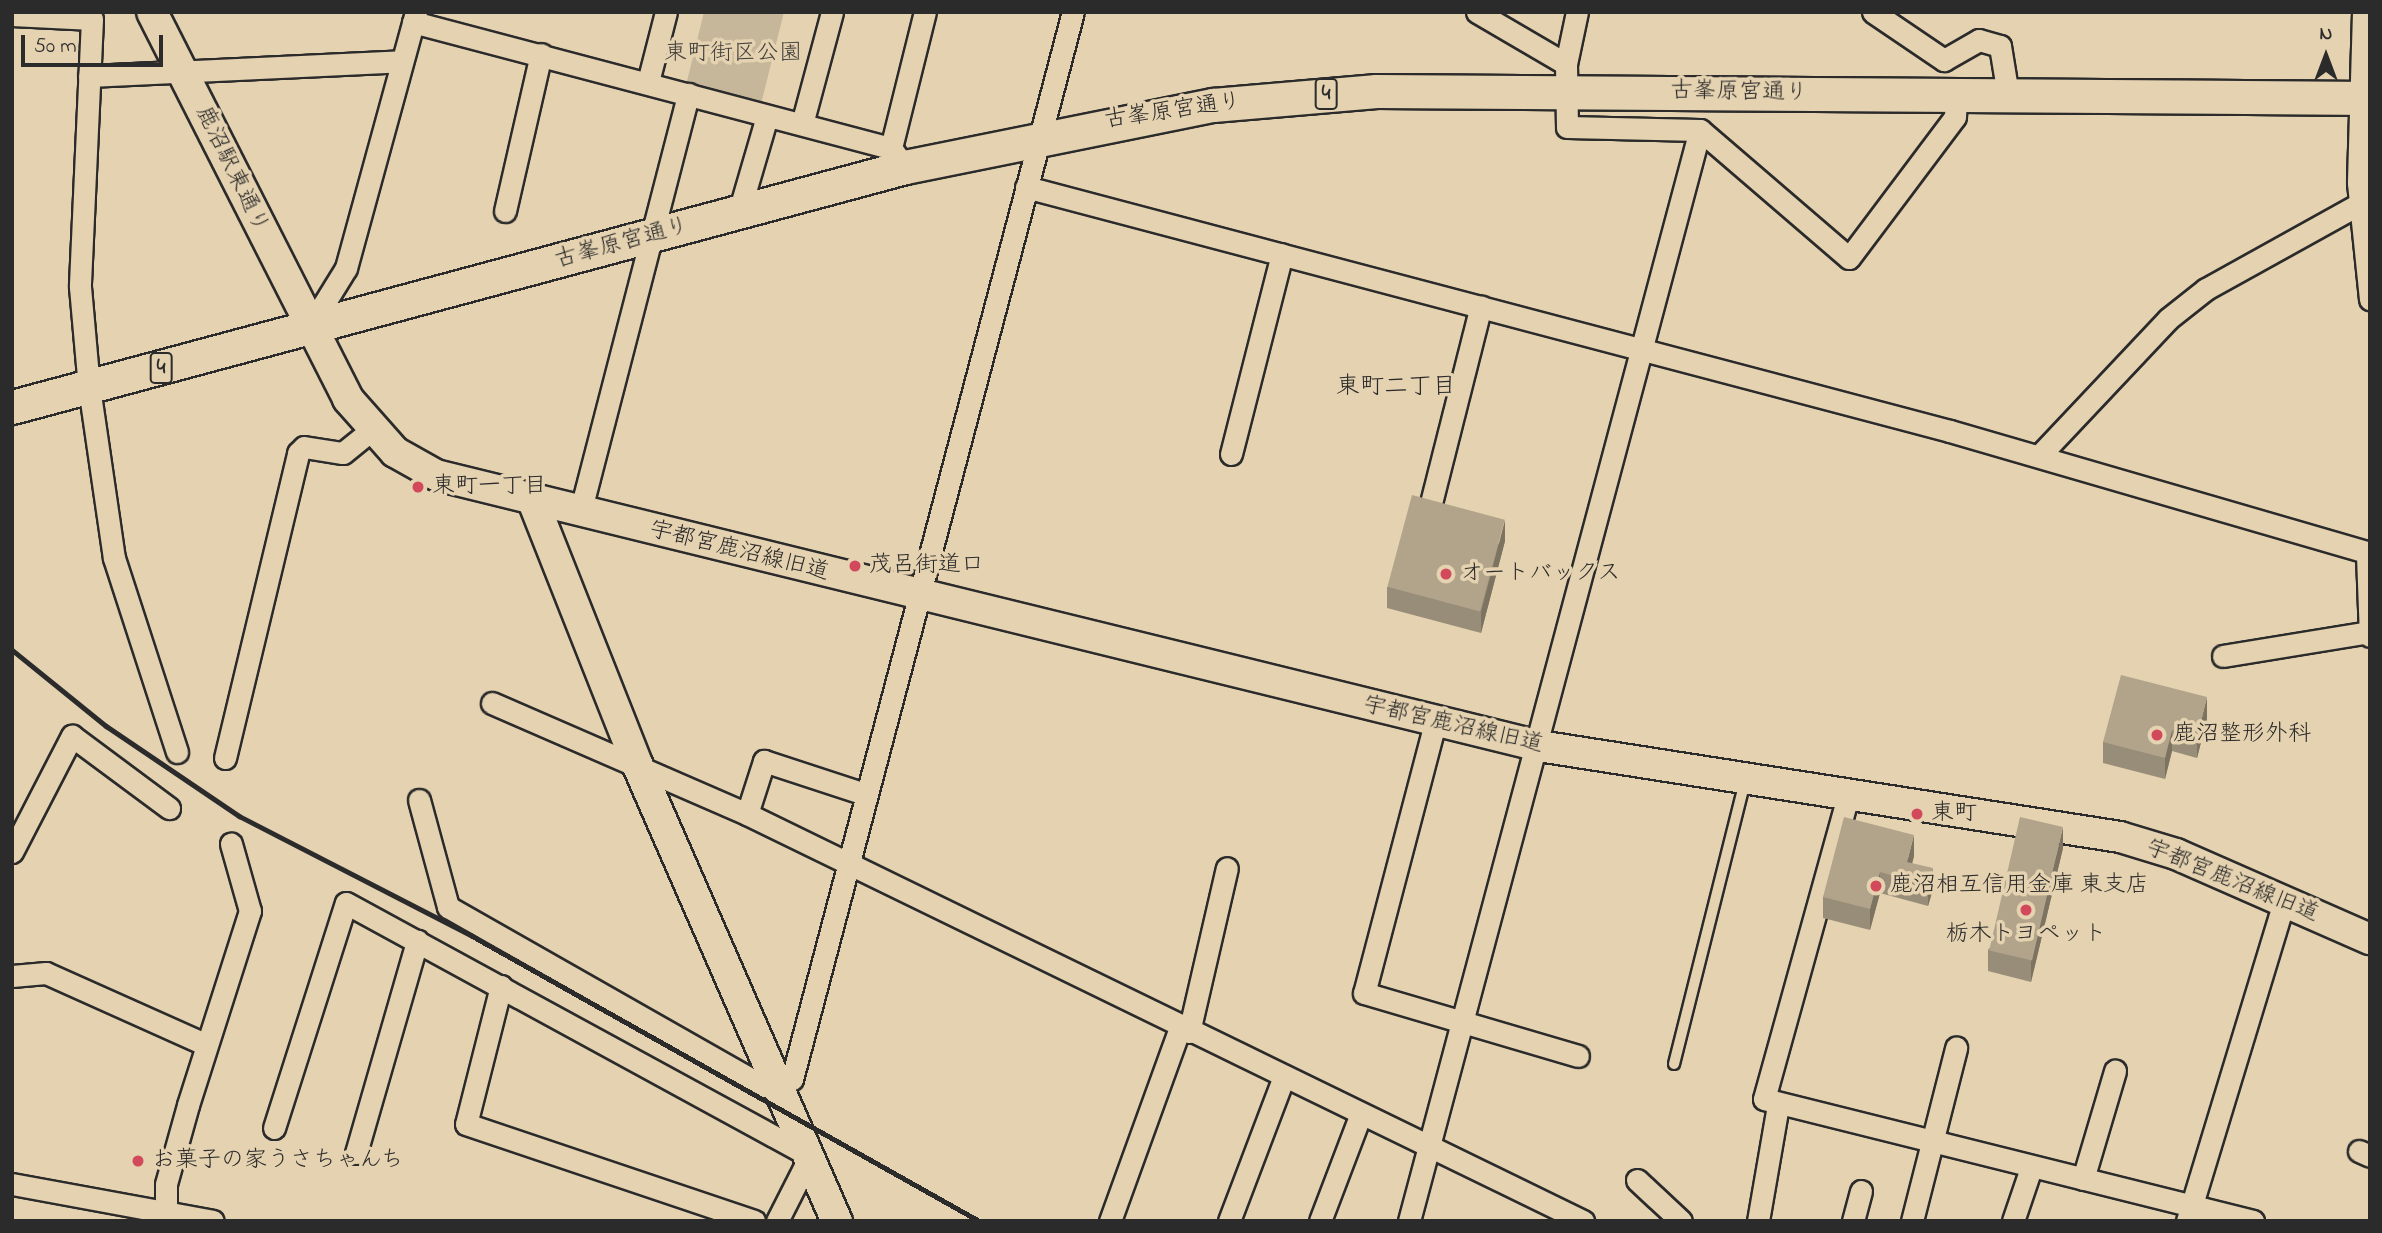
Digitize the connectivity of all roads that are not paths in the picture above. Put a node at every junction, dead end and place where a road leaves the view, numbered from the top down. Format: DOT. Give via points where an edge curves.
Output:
graph roads {
  1 [pos="152,12"];
  2 [pos="666,12"];
  3 [pos="832,12"];
  4 [pos="925,12"];
  5 [pos="1073,12"];
  6 [pos="1477,12"];
  7 [pos="1577,12"];
  8 [pos="1873,12"];
  9 [pos="2363,12"];
  10 [pos="12,15"];
  11 [pos="414,17"];
  12 [pos="541,54"];
  13 [pos="402,61"];
  14 [pos="182,72"];
  15 [pos="89,76"];
  16 [pos="1567,78"];
  17 [pos="648,82"];
  18 [pos="688,94"];
  19 [pos="1956,95"];
  20 [pos="2008,95"];
  21 [pos="2364,98"];
  22 [pos="767,116"];
  23 [pos="802,124"];
  24 [pos="1700,130"];
  25 [pos="1042,134"];
  26 [pos="898,158"];
  27 [pos="1026,187"];
  28 [pos="2365,200"];
  29 [pos="505,211"];
  30 [pos="739,212"];
  31 [pos="651,237"];
  32 [pos="1282,254"];
  33 [pos="2370,299"];
  34 [pos="1481,306"];
  35 [pos="310,328"];
  36 [pos="1643,349"];
  37 [pos="89,387"];
  38 [pos="12,407"];
  39 [pos="371,430"];
  40 [pos="1231,454"];
  41 [pos="2039,456"];
  42 [pos="533,501"];
  43 [pos="1429,511"];
  44 [pos="580,513"];
  45 [pos="2368,554"];
  46 [pos="919,596"];
  47 [pos="2369,634"];
  48 [pos="2223,656"];
  49 [pos="492,703"];
  50 [pos="1435,723"];
  51 [pos="1539,746"];
  52 [pos="177,752"];
  53 [pos="225,758"];
  54 [pos="638,766"];
  55 [pos="1745,781"];
  56 [pos="865,794"];
  57 [pos="1848,796"];
  58 [pos="419,800"];
  59 [pos="169,808"];
  60 [pos="747,814"];
  61 [pos="231,844"];
  62 [pos="12,852"];
  63 [pos="849,863"];
  64 [pos="1227,868"];
  65 [pos="2284,901"];
  66 [pos="2370,939"];
  67 [pos="417,941"];
  68 [pos="12,976"];
  69 [pos="501,986"];
  70 [pos="1462,1023"];
  71 [pos="1185,1030"];
  72 [pos="205,1044"];
  73 [pos="1956,1048"];
  74 [pos="1578,1056"];
  75 [pos="1674,1064"];
  76 [pos="2115,1071"];
  77 [pos="1283,1079"];
  78 [pos="780,1084"];
  79 [pos="1778,1105"];
  80 [pos="1360,1116"];
  81 [pos="274,1128"];
  82 [pos="1931,1143"];
  83 [pos="1431,1147"];
  84 [pos="356,1153"];
  85 [pos="810,1156"];
  86 [pos="2031,1168"];
  87 [pos="2083,1179"];
  88 [pos="1637,1180"];
  89 [pos="12,1184"];
  90 [pos="1861,1191"];
  91 [pos="2191,1211"];
  92 [pos="166,1217"];
  93 [pos="213,1221"];
  94 [pos="754,1221"];
  95 [pos="777,1221"];
  96 [pos="837,1221"];
  97 [pos="1110,1221"];
  98 [pos="1230,1221"];
  99 [pos="1320,1221"];
  100 [pos="1409,1221"];
  101 [pos="1583,1221"];
  102 [pos="1681,1221"];
  103 [pos="1758,1221"];
  104 [pos="1853,1221"];
  105 [pos="1912,1221"];
  106 [pos="2013,1221"];
  107 [pos="2253,1221"];
  1 -- 14 [label="street, 鹿沼駅東通り"];
  2 -- 17 [label="street"];
  3 -- 23 [label="street"];
  4 -- 26 [label="street"];
  5 -- 25 [label="street"];
  6 -- 16 [label="street"];
  7 -- 16 [label="street"];
  8 -- 20 [label="street" via="1944,60 1979,40 2000,46"];
  9 -- 21 [label="street"];
  10 -- 15 [label="street" via="92,19"];
  11 -- 12 [label="street"];
  11 -- 13 [label="street"];
  12 -- 17 [label="street"];
  12 -- 29 [label="street"];
  13 -- 14 [label="street"];
  13 -- 35 [label="street" via="346,268"];
  14 -- 15 [label="street"];
  14 -- 35 [label="street, 鹿沼駅東通り"];
  15 -- 37 [label="street" via="80,287"];
  16 -- 19 [label="main road, 古峯原宮通り / 4"];
  16 -- 24 [label="street" via="1567,127"];
  16 -- 25 [label="main road, 古峯原宮通り / 4" via="1289,96"];
  17 -- 18 [label="street"];
  18 -- 22 [label="street"];
  18 -- 31 [label="street"];
  19 -- 20 [label="main road, 古峯原宮通り / 4"];
  19 -- 24 [label="street" via="1955,117 1849,258"];
  20 -- 21 [label="main road, 古峯原宮通り / 4"];
  21 -- 28 [label="street"];
  22 -- 23 [label="street"];
  22 -- 30 [label="street"];
  23 -- 26 [label="street"];
  24 -- 36 [label="street"];
  25 -- 26 [label="main road, 古峯原宮通り / 4"];
  25 -- 27 [label="street"];
  26 -- 30 [label="main road, 古峯原宮通り / 4"];
  27 -- 32 [label="street"];
  27 -- 46 [label="street"];
  28 -- 33 [label="street"];
  28 -- 41 [label="street" via="2206,289 2168,319"];
  30 -- 31 [label="main road, 古峯原宮通り / 4"];
  31 -- 35 [label="main road, 古峯原宮通り / 4"];
  31 -- 44 [label="street"];
  32 -- 34 [label="street"];
  32 -- 40 [label="street"];
  34 -- 36 [label="street"];
  34 -- 43 [label="street"];
  35 -- 37 [label="main road, 古峯原宮通り / 4"];
  35 -- 39 [label="street, 鹿沼駅東通り"];
  36 -- 41 [label="street"];
  36 -- 51 [label="street"];
  37 -- 38 [label="main road, 古峯原宮通り / 4"];
  37 -- 52 [label="street" via="114,558"];
  39 -- 42 [label="street, 宇都宮鹿沼線旧道" via="436,475"];
  39 -- 53 [label="street" via="343,453 304,447 298,453"];
  41 -- 45 [label="street" via="2253,514"];
  42 -- 44 [label="street, 宇都宮鹿沼線旧道"];
  42 -- 54 [label="street"];
  44 -- 46 [label="street, 宇都宮鹿沼線旧道"];
  45 -- 47 [label="street"];
  46 -- 50 [label="street, 宇都宮鹿沼線旧道"];
  46 -- 56 [label="street"];
  47 -- 48 [label="street"];
  49 -- 54 [label="street"];
  50 -- 51 [label="street, 宇都宮鹿沼線旧道"];
  50 -- 70 [label="street" via="1364,993"];
  51 -- 55 [label="street, 宇都宮鹿沼線旧道"];
  51 -- 70 [label="street"];
  54 -- 60 [label="street"];
  54 -- 78 [label="street"];
  55 -- 57 [label="street, 宇都宮鹿沼線旧道"];
  55 -- 75 [label="lane"];
  56 -- 60 [label="street" via="764,761"];
  56 -- 63 [label="street"];
  57 -- 65 [label="street, 宇都宮鹿沼線旧道" via="2061,823 2120,837 2176,854"];
  57 -- 79 [label="street" via="1764,1099"];
  58 -- 78 [label="street" via="448,906 763,1086"];
  59 -- 62 [label="street" via="72,736"];
  60 -- 63 [label="street"];
  61 -- 72 [label="street" via="250,911"];
  63 -- 71 [label="street"];
  63 -- 78 [label="street" via="792,1079"];
  64 -- 71 [label="street"];
  65 -- 66 [label="street, 宇都宮鹿沼線旧道"];
  65 -- 91 [label="street"];
  67 -- 69 [label="street"];
  67 -- 81 [label="street" via="346,903"];
  67 -- 84 [label="street"];
  68 -- 72 [label="street" via="46,973"];
  69 -- 85 [label="street"];
  69 -- 94 [label="street" via="466,1124"];
  70 -- 74 [label="street"];
  70 -- 83 [label="street"];
  71 -- 77 [label="street"];
  71 -- 97 [label="street"];
  72 -- 92 [label="street" via="166,1184"];
  73 -- 82 [label="street"];
  76 -- 87 [label="street"];
  77 -- 80 [label="street"];
  77 -- 98 [label="street"];
  78 -- 85 [label="street"];
  79 -- 82 [label="street"];
  79 -- 103 [label="street"];
  80 -- 83 [label="street"];
  80 -- 99 [label="street"];
  82 -- 86 [label="street"];
  82 -- 105 [label="street"];
  83 -- 100 [label="street"];
  83 -- 101 [label="street"];
  85 -- 95 [label="street"];
  85 -- 96 [label="street"];
  86 -- 87 [label="street"];
  86 -- 106 [label="street"];
  87 -- 91 [label="street"];
  88 -- 102 [label="street"];
  89 -- 92 [label="street"];
  90 -- 104 [label="street"];
  91 -- 107 [label="street"];
  92 -- 93 [label="street"];
}
